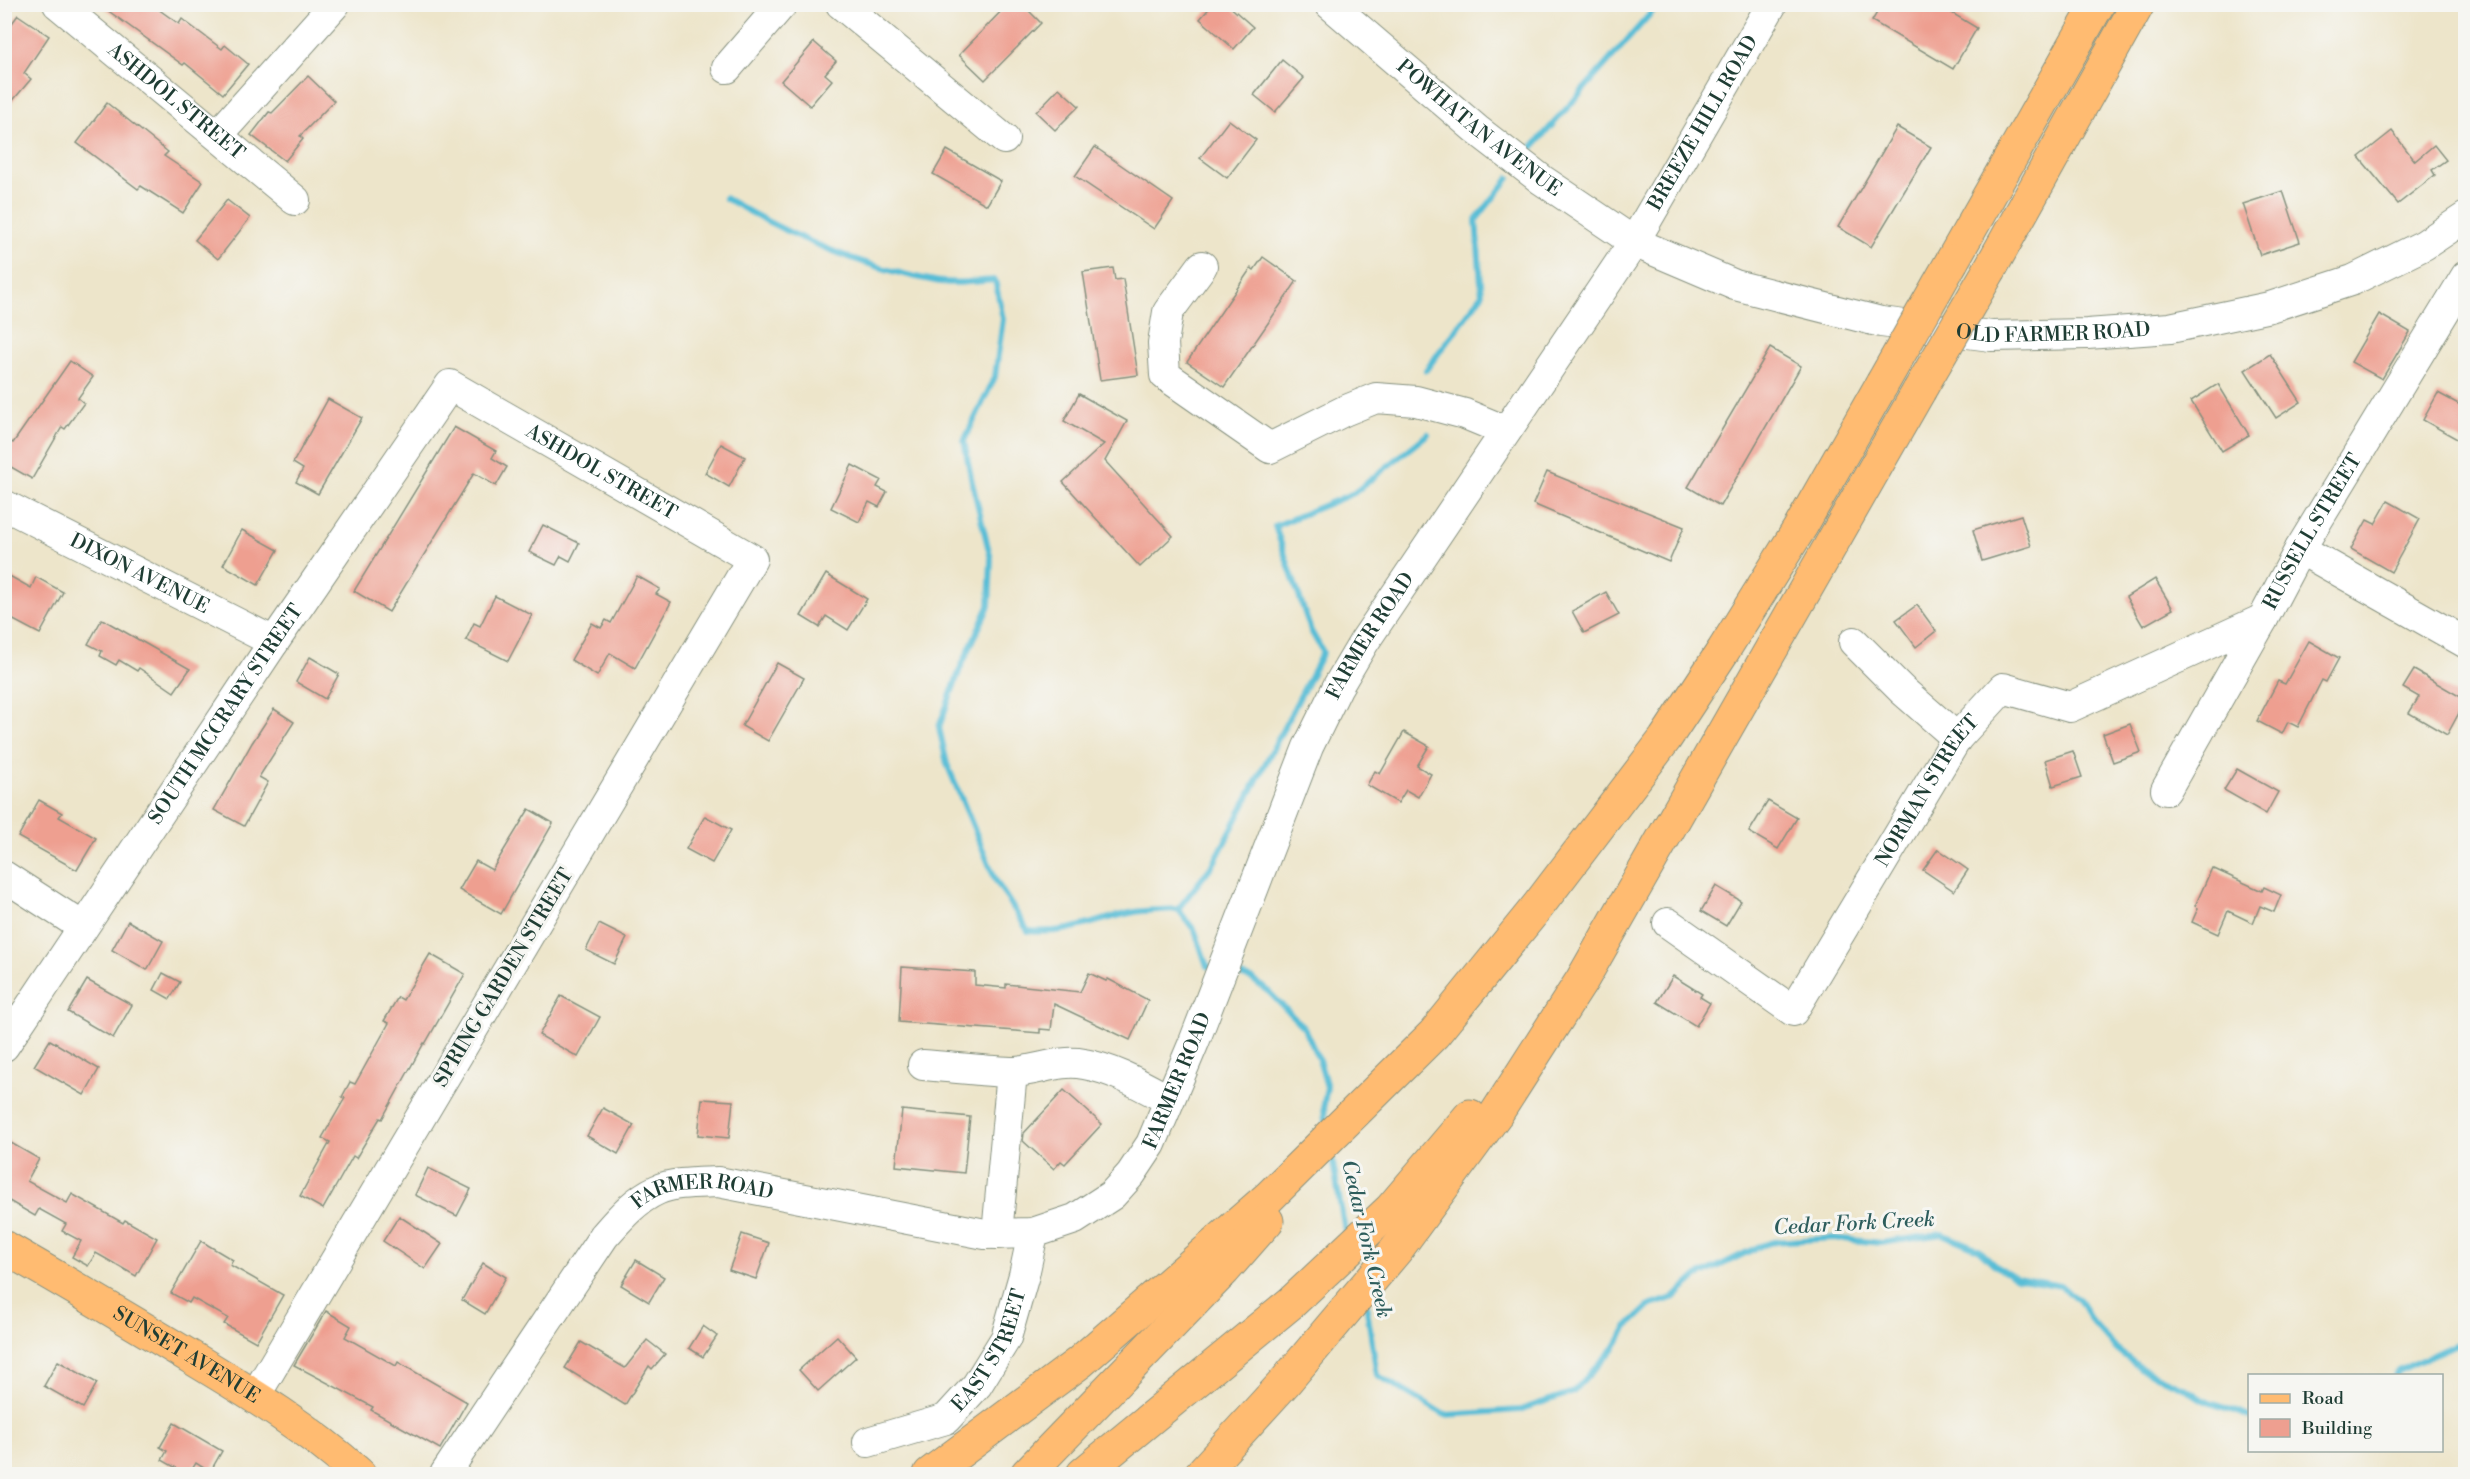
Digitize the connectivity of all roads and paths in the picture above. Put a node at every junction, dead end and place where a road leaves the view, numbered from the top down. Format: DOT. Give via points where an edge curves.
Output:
graph roads {
  1 [pos="58,4"];
  2 [pos="335,4"];
  3 [pos="782,4"];
  4 [pos="841,4"];
  5 [pos="1330,4"];
  6 [pos="1772,4"];
  7 [pos="2098,4"];
  8 [pos="2138,4"];
  9 [pos="727,68"];
  10 [pos="218,135"];
  11 [pos="1004,139"];
  12 [pos="295,200"];
  13 [pos="2466,217"];
  14 [pos="1634,242"];
  15 [pos="1202,266"];
  16 [pos="2466,276"];
  17 [pos="450,385"];
  18 [pos="1506,431"];
  19 [pos="4,505"];
  20 [pos="2300,549"];
  21 [pos="752,559"];
  22 [pos="2264,619"];
  23 [pos="274,642"];
  24 [pos="1854,642"];
  25 [pos="2466,643"];
  26 [pos="1957,738"];
  27 [pos="2166,790"];
  28 [pos="4,876"];
  29 [pos="1668,922"];
  30 [pos="83,927"];
  31 [pos="1582,980"];
  32 [pos="1434,1034"];
  33 [pos="4,1046"];
  34 [pos="923,1065"];
  35 [pos="1012,1072"];
  36 [pos="1170,1100"];
  37 [pos="1033,1233"];
  38 [pos="997,1234"];
  39 [pos="4,1247"];
  40 [pos="255,1396"];
  41 [pos="868,1442"];
  42 [pos="359,1474"];
  43 [pos="445,1474"];
  44 [pos="930,1474"];
  45 [pos="1027,1474"];
  46 [pos="1083,1474"];
  47 [pos="1201,1474"];
  1 -- 10 [label="street, ASHDOL STREET"];
  2 -- 10 [label="street"];
  3 -- 9 [label="street"];
  4 -- 11 [label="street"];
  5 -- 14 [label="street, POWHATAN AVENUE" via="1523,166"];
  6 -- 14 [label="street, BREEZE HILL ROAD"];
  7 -- 32 [label="main road, bridge" via="1801,526 1724,651 1665,739"];
  8 -- 31 [label="main road, bridge"];
  10 -- 12 [label="street, ASHDOL STREET"];
  13 -- 14 [label="street, OLD FARMER ROAD" via="2424,245 2353,280 2270,307 2170,328 2087,334 1991,336 1881,322 1735,285"];
  14 -- 18 [label="street, FARMER ROAD"];
  15 -- 18 [label="street" via="1168,312 1163,343 1165,375 1270,448 1376,398 1416,401 1456,411"];
  16 -- 20 [label="street, RUSSELL STREET"];
  17 -- 21 [label="street, ASHDOL STREET"];
  17 -- 23 [label="street, SOUTH MCCRARY STREET"];
  18 -- 36 [label="street, FARMER ROAD" via="1338,686 1308,747"];
  19 -- 23 [label="street, DIXON AVENUE"];
  20 -- 22 [label="street, RUSSELL STREET"];
  20 -- 25 [label="street"];
  21 -- 40 [label="street, SPRING GARDEN STREET"];
  22 -- 26 [label="street, NORMAN STREET" via="2070,707 2003,688"];
  22 -- 27 [label="street, RUSSELL STREET"];
  23 -- 30 [label="street, SOUTH MCCRARY STREET"];
  24 -- 26 [label="street"];
  26 -- 29 [label="street, NORMAN STREET" via="1792,1011"];
  28 -- 30 [label="street"];
  30 -- 33 [label="street, SOUTH MCCRARY STREET"];
  31 -- 46 [label="main road" via="1391,1209 1292,1302"];
  31 -- 47 [label="main road" via="1496,1114 1397,1250"];
  32 -- 44 [label="main road" via="1269,1197 1134,1315 1080,1362"];
  32 -- 45 [label="main road" via="1224,1270"];
  34 -- 35 [label="street"];
  35 -- 36 [label="street" via="1060,1062 1084,1064"];
  35 -- 38 [label="street"];
  36 -- 37 [label="street, FARMER ROAD" via="1151,1144 1112,1196 1075,1219"];
  37 -- 38 [label="street, FARMER ROAD"];
  37 -- 41 [label="street, EAST STREET" via="1006,1338 977,1385 946,1419"];
  38 -- 43 [label="street, FARMER ROAD" via="718,1182 658,1190 629,1208 604,1236"];
  39 -- 40 [label="main road, SUNSET AVENUE"];
  40 -- 42 [label="main road, SUNSET AVENUE" via="329,1447"];
}
